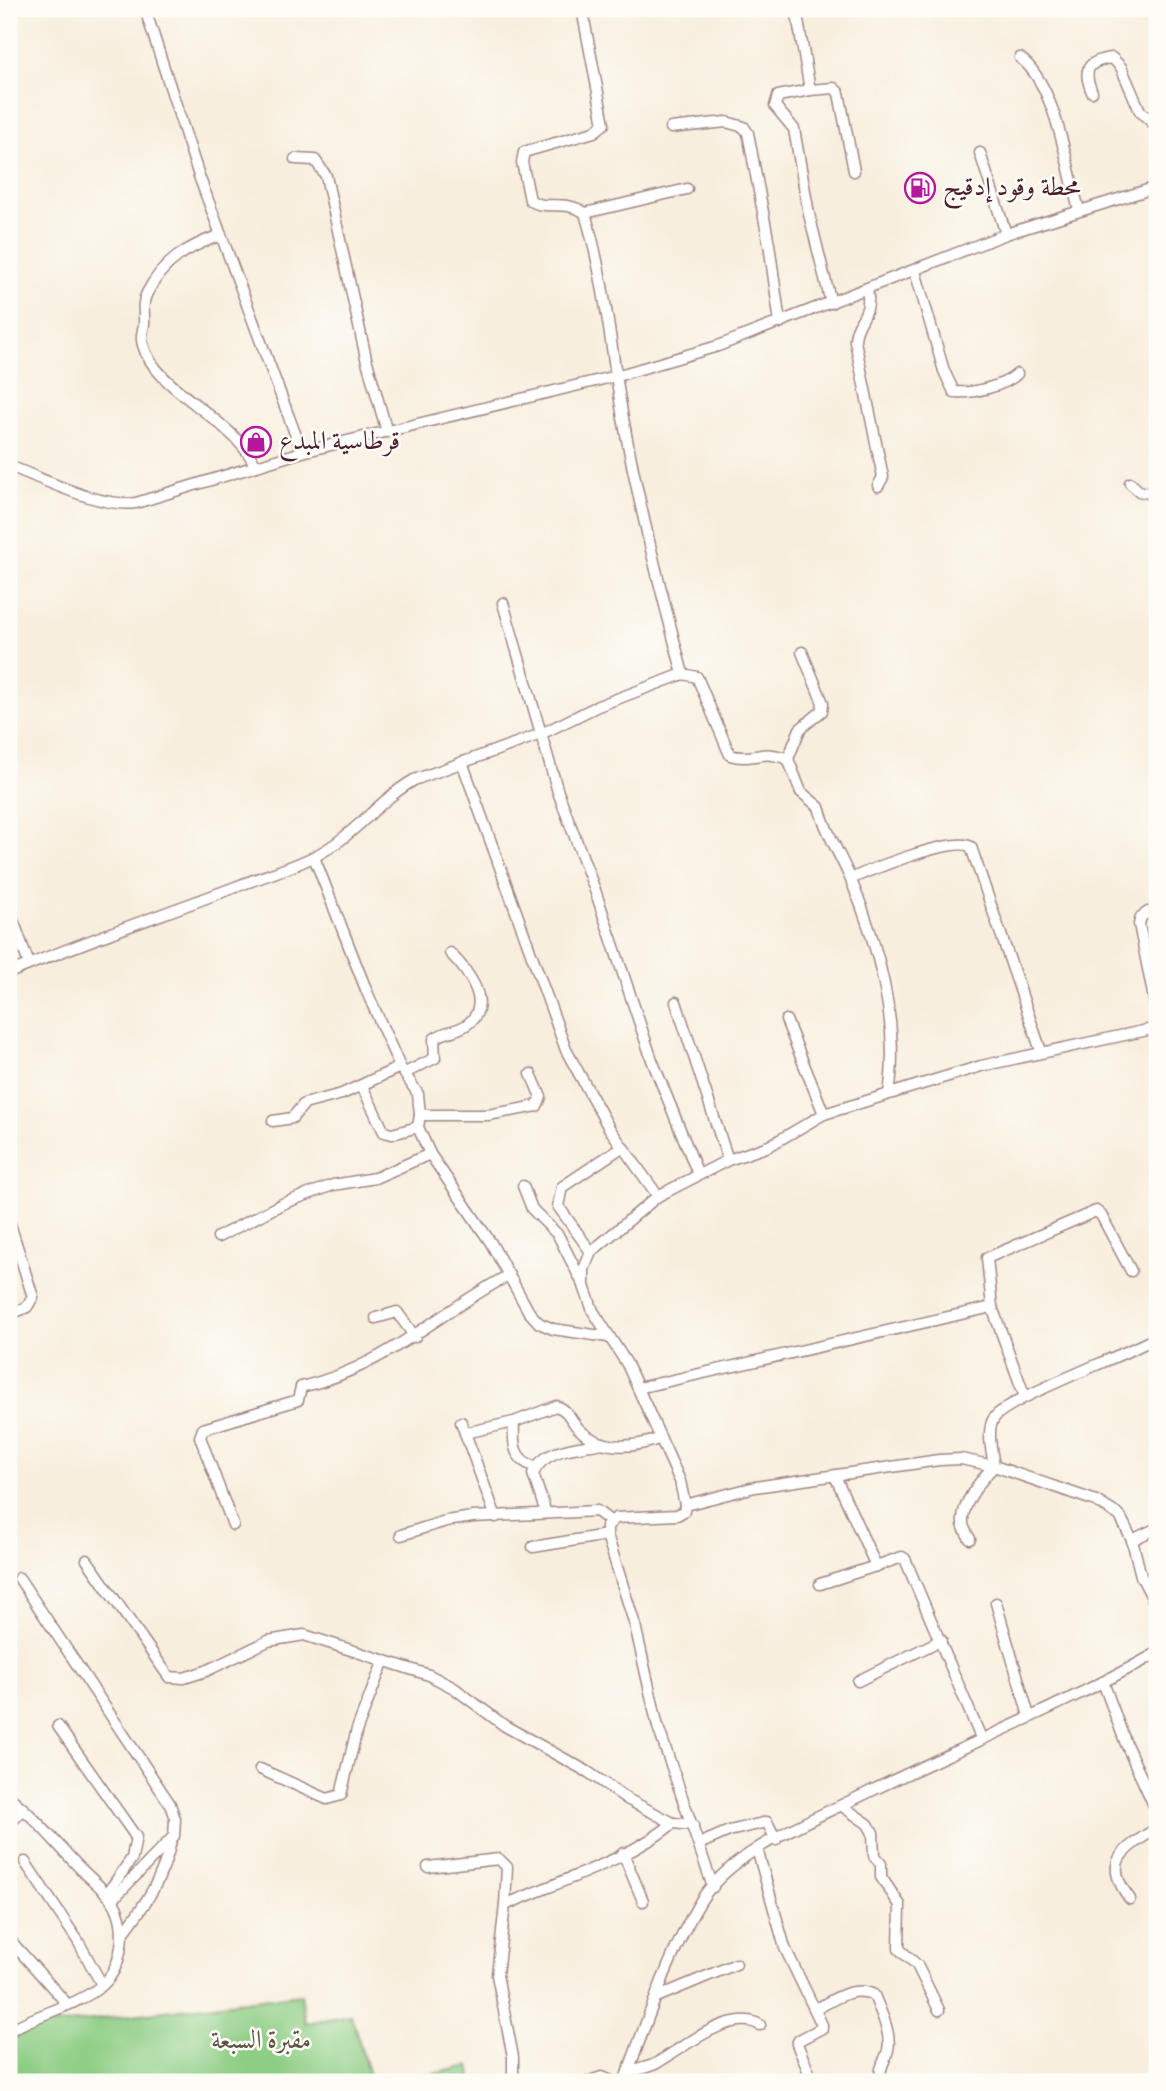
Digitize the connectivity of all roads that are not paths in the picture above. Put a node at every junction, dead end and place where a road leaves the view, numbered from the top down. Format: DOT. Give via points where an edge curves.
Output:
graph roads {
  1 [pos="145,9"];
  2 [pos="582,9"];
  3 [pos="796,9"];
  4 [pos="1020,58"];
  5 [pos="810,90"];
  6 [pos="1092,92"];
  7 [pos="1157,127"];
  8 [pos="671,128"];
  9 [pos="980,153"];
  10 [pos="295,159"];
  11 [pos="854,171"];
  12 [pos="1157,187"];
  13 [pos="687,189"];
  14 [pos="1079,210"];
  15 [pos="585,213"];
  16 [pos="1006,234"];
  17 [pos="221,235"];
  18 [pos="915,271"];
  19 [pos="867,289"];
  20 [pos="831,303"];
  21 [pos="780,323"];
  22 [pos="1017,374"];
  23 [pos="616,376"];
  24 [pos="387,432"];
  25 [pos="302,452"];
  26 [pos="9,466"];
  27 [pos="255,466"];
  28 [pos="1130,483"];
  29 [pos="878,486"];
  30 [pos="1157,495"];
  31 [pos="503,603"];
  32 [pos="802,652"];
  33 [pos="683,674"];
  34 [pos="541,734"];
  35 [pos="788,759"];
  36 [pos="462,762"];
  37 [pos="314,857"];
  38 [pos="850,879"];
  39 [pos="9,909"];
  40 [pos="1148,912"];
  41 [pos="450,953"];
  42 [pos="29,964"];
  43 [pos="9,973"];
  44 [pos="676,1002"];
  45 [pos="1157,1014"];
  46 [pos="786,1020"];
  47 [pos="1157,1028"];
  48 [pos="1041,1051"];
  49 [pos="403,1070"];
  50 [pos="531,1073"];
  51 [pos="362,1086"];
  52 [pos="889,1093"];
  53 [pos="824,1114"];
  54 [pos="421,1115"];
  55 [pos="273,1121"];
  56 [pos="418,1127"];
  57 [pos="622,1147"];
  58 [pos="430,1154"];
  59 [pos="728,1160"];
  60 [pos="698,1174"];
  61 [pos="523,1186"];
  62 [pos="658,1196"];
  63 [pos="558,1206"];
  64 [pos="9,1222"];
  65 [pos="549,1224"];
  66 [pos="218,1237"];
  67 [pos="591,1252"];
  68 [pos="1131,1271"];
  69 [pos="509,1275"];
  70 [pos="584,1286"];
  71 [pos="992,1307"];
  72 [pos="9,1315"];
  73 [pos="376,1318"];
  74 [pos="415,1337"];
  75 [pos="608,1337"];
  76 [pos="1151,1340"];
  77 [pos="638,1388"];
  78 [pos="1025,1397"];
  79 [pos="514,1422"];
  80 [pos="659,1439"];
  81 [pos="603,1443"];
  82 [pos="994,1466"];
  83 [pos="536,1468"];
  84 [pos="835,1476"];
  85 [pos="685,1505"];
  86 [pos="546,1513"];
  87 [pos="496,1517"];
  88 [pos="610,1521"];
  89 [pos="233,1525"];
  90 [pos="1157,1528"];
  91 [pos="401,1535"];
  92 [pos="607,1535"];
  93 [pos="970,1539"];
  94 [pos="1132,1540"];
  95 [pos="533,1547"];
  96 [pos="87,1560"];
  97 [pos="876,1566"];
  98 [pos="19,1578"];
  99 [pos="820,1584"];
  100 [pos="996,1603"];
  101 [pos="1157,1607"];
  102 [pos="942,1640"];
  103 [pos="1157,1653"];
  104 [pos="384,1660"];
  105 [pos="858,1681"];
  106 [pos="1103,1682"];
  107 [pos="1030,1716"];
  108 [pos="58,1726"];
  109 [pos="981,1738"];
  110 [pos="260,1769"];
  111 [pos="9,1797"];
  112 [pos="842,1806"];
  113 [pos="24,1809"];
  114 [pos="1157,1812"];
  115 [pos="673,1823"];
  116 [pos="9,1824"];
  117 [pos="693,1825"];
  118 [pos="1157,1828"];
  119 [pos="171,1840"];
  120 [pos="776,1840"];
  121 [pos="699,1844"];
  122 [pos="757,1849"];
  123 [pos="623,1853"];
  124 [pos="25,1862"];
  125 [pos="428,1867"];
  126 [pos="713,1887"];
  127 [pos="109,1897"];
  128 [pos="1130,1899"];
  129 [pos="643,1901"];
  130 [pos="505,1905"];
  131 [pos="122,1935"];
  132 [pos="9,1939"];
  133 [pos="736,1964"];
  134 [pos="102,1985"];
  135 [pos="657,1997"];
  136 [pos="68,2005"];
  137 [pos="816,2008"];
  138 [pos="939,2010"];
  139 [pos="760,2025"];
  140 [pos="9,2031"];
  141 [pos="628,2072"];
  142 [pos="513,2082"];
  143 [pos="587,2082"];
  144 [pos="614,2082"];
  145 [pos="624,2082"];
  146 [pos="813,2082"];
  147 [pos="881,2082"];
  1 -- 17 [label="street"];
  2 -- 15 [label="street" via="604,113 603,128 528,149 522,156 532,202 567,203"];
  3 -- 5 [label="street"];
  4 -- 14 [label="street" via="1039,78 1048,99"];
  5 -- 11 [label="street" via="834,88 839,93"];
  5 -- 20 [label="street" via="778,96 775,106 794,129"];
  6 -- 7 [label="street" via="1088,66 1112,58 1121,67 1140,111"];
  8 -- 21 [label="street" via="726,122 744,127 748,134"];
  9 -- 16 [label="street"];
  10 -- 24 [label="street" via="315,160 326,176"];
  12 -- 14 [label="street"];
  13 -- 15 [label="street"];
  14 -- 16 [label="street"];
  15 -- 23 [label="street" via="606,299"];
  16 -- 18 [label="street"];
  17 -- 25 [label="street"];
  17 -- 27 [label="street" via="192,246 156,278 143,302 143,345 158,372 226,429 249,452"];
  18 -- 19 [label="street"];
  18 -- 22 [label="street" via="950,387 963,393 975,391"];
  19 -- 20 [label="street"];
  19 -- 29 [label="street" via="868,312 855,341 883,477"];
  20 -- 21 [label="street"];
  21 -- 23 [label="street"];
  23 -- 24 [label="street"];
  23 -- 33 [label="street" via="653,568"];
  24 -- 25 [label="street"];
  25 -- 27 [label="street"];
  26 -- 27 [label="street" via="128,505"];
  28 -- 30 [label="street" via="1139,491"];
  31 -- 34 [label="street"];
  32 -- 35 [label="street" via="822,711 800,729"];
  33 -- 34 [label="street" via="598,706"];
  33 -- 35 [label="street" via="697,677 730,755 741,758 772,752"];
  34 -- 36 [label="street"];
  34 -- 60 [label="street" via="652,1060"];
  35 -- 38 [label="street" via="802,792 819,807"];
  36 -- 37 [label="street" via="397,790 352,833"];
  36 -- 57 [label="street" via="566,1050"];
  37 -- 42 [label="street"];
  37 -- 49 [label="street"];
  38 -- 48 [label="street" via="941,847 967,843"];
  38 -- 52 [label="street" via="881,966 892,1073"];
  39 -- 42 [label="street"];
  40 -- 45 [label="street" via="1139,924"];
  41 -- 49 [label="street" via="470,975 477,992 475,1013 469,1023 435,1039 435,1058"];
  42 -- 43 [label="street"];
  44 -- 59 [label="street"];
  46 -- 53 [label="street"];
  47 -- 48 [label="street"];
  48 -- 52 [label="street"];
  49 -- 51 [label="street"];
  49 -- 54 [label="street" via="418,1094"];
  50 -- 54 [label="street" via="541,1097 537,1106 488,1115"];
  51 -- 55 [label="street" via="304,1104 292,1118"];
  51 -- 56 [label="street" via="384,1132"];
  52 -- 53 [label="street"];
  53 -- 59 [label="street" via="769,1146"];
  54 -- 56 [label="street"];
  56 -- 58 [label="street"];
  57 -- 62 [label="street"];
  57 -- 63 [label="street" via="562,1187"];
  58 -- 66 [label="street" via="375,1178 333,1185 282,1204"];
  58 -- 69 [label="street"];
  59 -- 60 [label="street"];
  60 -- 62 [label="street"];
  61 -- 65 [label="street" via="532,1209"];
  62 -- 67 [label="street"];
  63 -- 65 [label="street"];
  63 -- 67 [label="street"];
  64 -- 72 [label="street" via="33,1297 27,1307"];
  65 -- 70 [label="street"];
  67 -- 70 [label="street"];
  68 -- 71 [label="street" via="1101,1215 1092,1211 987,1258"];
  69 -- 74 [label="street" via="450,1309"];
  69 -- 75 [label="street" via="539,1323"];
  70 -- 75 [label="street"];
  71 -- 77 [label="street"];
  71 -- 78 [label="street"];
  73 -- 74 [label="street" via="397,1312"];
  74 -- 89 [label="street" via="366,1364 301,1387 298,1399 202,1429 202,1445"];
  75 -- 77 [label="street"];
  76 -- 78 [label="street"];
  77 -- 80 [label="street"];
  78 -- 82 [label="street" via="993,1419"];
  79 -- 81 [label="street" via="556,1406 568,1411 579,1429"];
  79 -- 83 [label="street" via="515,1451"];
  79 -- 87 [label="street" via="463,1428"];
  80 -- 81 [label="street" via="638,1446"];
  80 -- 85 [label="street" via="680,1481"];
  81 -- 83 [label="street" via="548,1455"];
  82 -- 84 [label="street" via="939,1460"];
  82 -- 93 [label="street" via="979,1483 965,1513 963,1522"];
  82 -- 94 [label="street" via="1109,1507 1120,1516"];
  83 -- 86 [label="street" via="533,1474"];
  84 -- 85 [label="street" via="755,1487"];
  84 -- 97 [label="street"];
  85 -- 88 [label="street" via="677,1515"];
  86 -- 87 [label="street"];
  86 -- 88 [label="street" via="597,1511"];
  87 -- 91 [label="street" via="446,1521"];
  88 -- 92 [label="street"];
  90 -- 94 [label="street"];
  92 -- 95 [label="street"];
  92 -- 117 [label="street" via="635,1625 658,1727"];
  94 -- 101 [label="street" via="1141,1576"];
  96 -- 104 [label="street" via="169,1677 184,1678 216,1668 246,1649 280,1636 304,1635"];
  97 -- 99 [label="street"];
  97 -- 102 [label="street" via="905,1559"];
  98 -- 119 [label="street" via="170,1804 176,1829"];
  100 -- 107 [label="street"];
  102 -- 105 [label="street"];
  102 -- 109 [label="street"];
  103 -- 106 [label="street"];
  104 -- 110 [label="street" via="357,1729 341,1795 327,1799"];
  104 -- 115 [label="street" via="454,1688 505,1726"];
  106 -- 107 [label="street"];
  106 -- 114 [label="street"];
  107 -- 109 [label="street"];
  108 -- 127 [label="street" via="136,1837 132,1858"];
  109 -- 112 [label="street"];
  111 -- 113 [label="street"];
  112 -- 120 [label="street"];
  112 -- 138 [label="street" via="868,1824 873,1833 881,1877 900,1905 899,1949 917,1965"];
  113 -- 116 [label="street"];
  113 -- 127 [label="street"];
  115 -- 117 [label="street"];
  115 -- 123 [label="street"];
  117 -- 121 [label="street"];
  118 -- 128 [label="street" via="1116,1863 1115,1877"];
  119 -- 127 [label="street"];
  119 -- 131 [label="street" via="160,1880"];
  120 -- 121 [label="street" via="767,1822"];
  120 -- 122 [label="street"];
  121 -- 126 [label="street"];
  122 -- 126 [label="street" via="733,1865"];
  122 -- 137 [label="street" via="785,1948"];
  123 -- 129 [label="street"];
  123 -- 130 [label="street"];
  124 -- 134 [label="street"];
  125 -- 130 [label="street" via="499,1859 507,1867"];
  126 -- 135 [label="street" via="701,1900"];
  127 -- 131 [label="street"];
  130 -- 142 [label="street" via="496,1975 513,2057"];
  131 -- 134 [label="street" via="118,1956"];
  132 -- 136 [label="street"];
  133 -- 135 [label="street"];
  134 -- 136 [label="street"];
  135 -- 141 [label="street"];
  136 -- 140 [label="street"];
  137 -- 146 [label="street" via="822,2028 799,2040 797,2047"];
  137 -- 147 [label="street" via="853,1991 874,1995 888,2034"];
  139 -- 141 [label="street" via="743,2020 719,2027 689,2040 656,2063"];
  141 -- 145 [label="street"];
  143 -- 144 [label="street" via="602,2077"];
}
